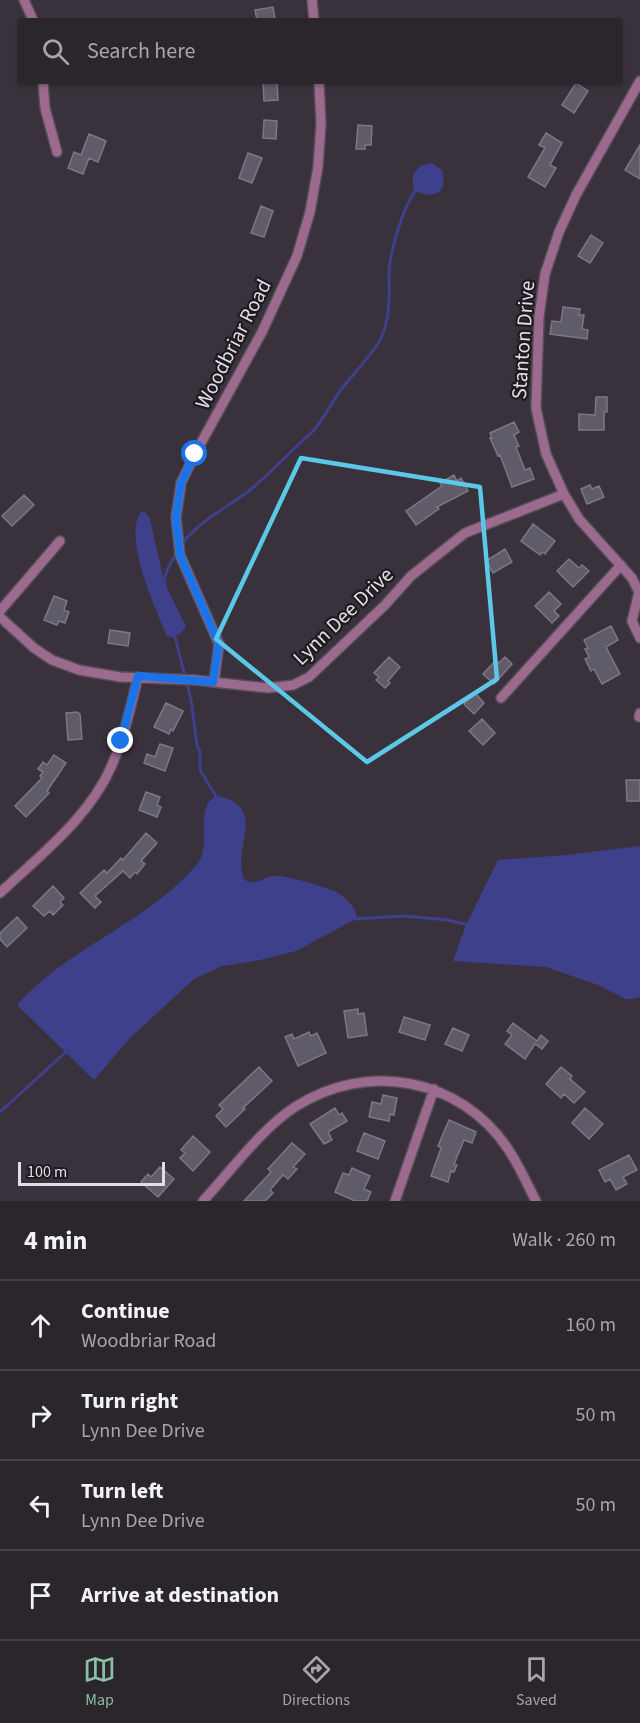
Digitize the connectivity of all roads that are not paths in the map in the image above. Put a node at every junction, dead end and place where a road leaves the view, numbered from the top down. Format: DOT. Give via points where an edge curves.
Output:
graph roads {
  1 [pos="24,0"];
  2 [pos="312,0"];
  3 [pos="32,18"];
  4 [pos="314,18"];
  5 [pos="640,81"];
  6 [pos="43,84"];
  7 [pos="319,84"];
  8 [pos="57,152"];
  9 [pos="564,494"];
  10 [pos="60,541"];
  11 [pos="621,565"];
  12 [pos="640,592"];
  13 [pos="0,611"];
  14 [pos="0,617"];
  15 [pos="640,638"];
  16 [pos="138,676"];
  17 [pos="213,682"];
  18 [pos="501,698"];
  19 [pos="0,893"];
  20 [pos="434,1089"];
  21 [pos="203,1201"];
  22 [pos="395,1201"];
  23 [pos="536,1201"];
  1 -- 3 [label="street"];
  2 -- 4 [label="street"];
  5 -- 9 [label="street, Stanton Drive" via="576,195 558,232 545,273 539,317 536,408 546,454"];
  6 -- 8 [label="street"];
  7 -- 17 [label="street, Woodbriar Road" via="318,167 297,256 262,332 181,483 176,517 180,555 219,644"];
  9 -- 11 [label="street, Stanton Drive" via="579,519"];
  9 -- 17 [label="street, Lynn Dee Drive" via="465,533 411,576 309,677 293,686 268,688"];
  10 -- 13 [label="street"];
  11 -- 12 [label="street, Stanton Drive"];
  11 -- 18 [label="street"];
  12 -- 15 [label="street" via="632,621"];
  14 -- 16 [label="street, Lynn Dee Drive" via="52,660 103,675"];
  16 -- 17 [label="street, Lynn Dee Drive"];
  16 -- 19 [label="street" via="111,767 93,798"];
  20 -- 21 [label="street" via="406,1081 375,1081 325,1092 295,1107 267,1130"];
  20 -- 22 [label="street"];
  20 -- 23 [label="street" via="488,1125 508,1149"];
}
